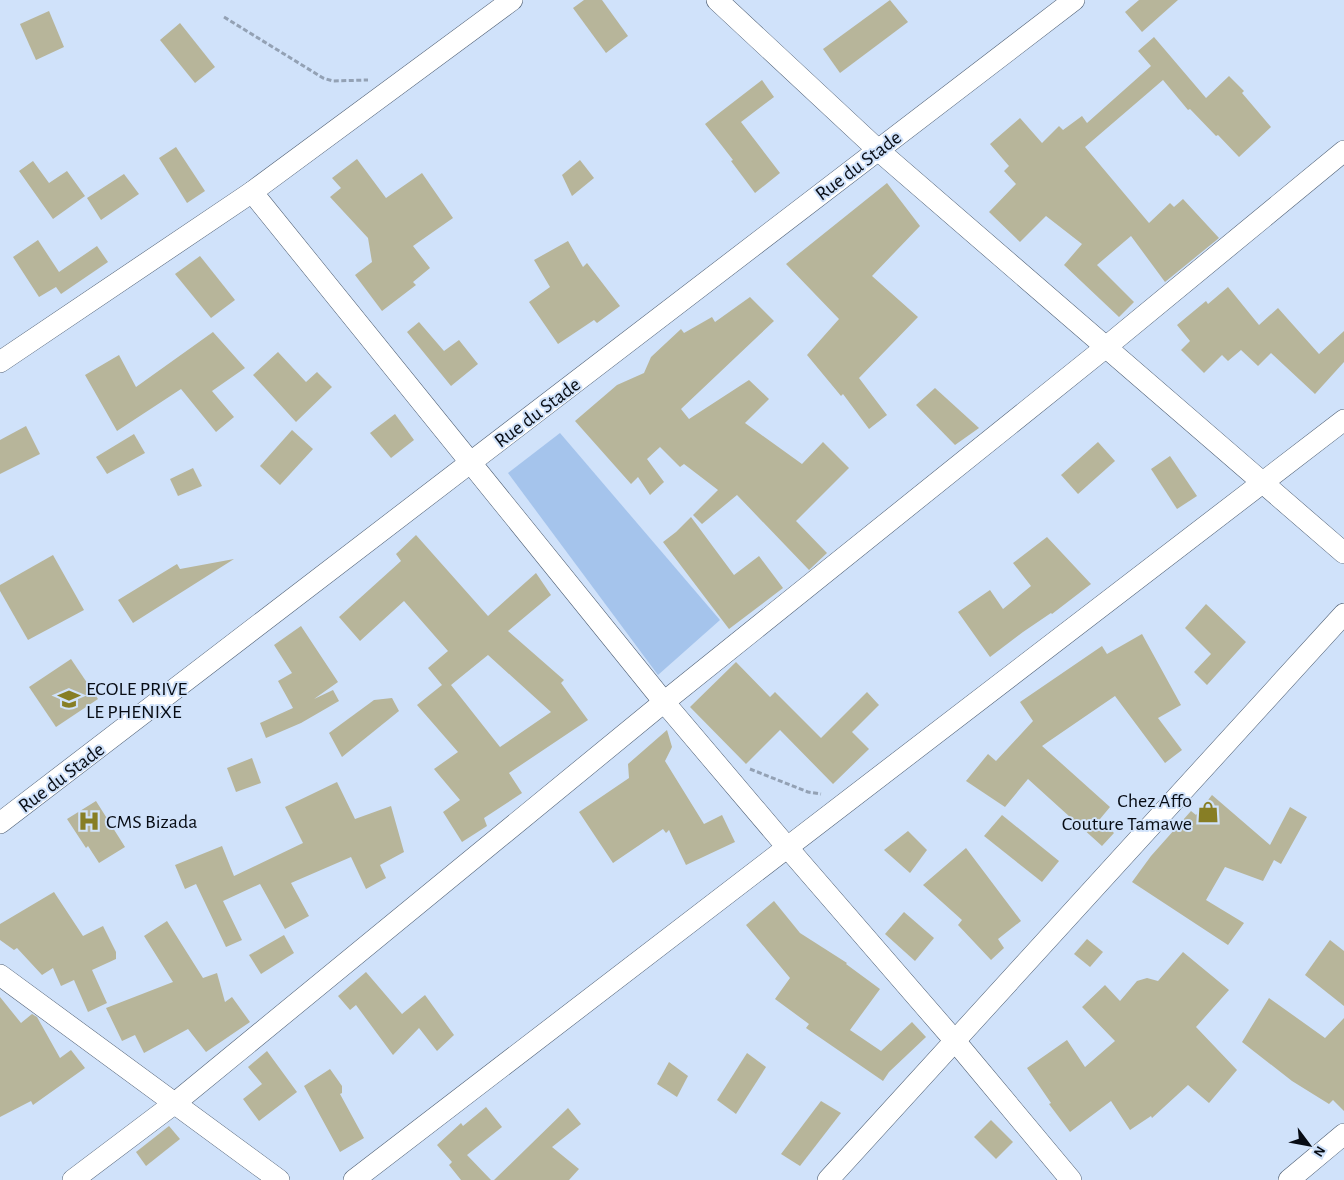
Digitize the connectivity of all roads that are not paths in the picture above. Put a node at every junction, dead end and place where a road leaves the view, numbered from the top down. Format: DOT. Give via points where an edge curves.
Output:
graph roads {
  1 [pos="512,0"];
  2 [pos="717,0"];
  3 [pos="1074,0"];
  4 [pos="878,150"];
  5 [pos="1344,151"];
  6 [pos="252,192"];
  7 [pos="1106,347"];
  8 [pos="0,362"];
  9 [pos="1344,420"];
  10 [pos="470,463"];
  11 [pos="1263,482"];
  12 [pos="1344,553"];
  13 [pos="1344,614"];
  14 [pos="664,702"];
  15 [pos="0,823"];
  16 [pos="787,847"];
  17 [pos="0,975"];
  18 [pos="955,1041"];
  19 [pos="175,1103"];
  20 [pos="1344,1134"];
  21 [pos="73,1180"];
  22 [pos="279,1180"];
  23 [pos="354,1180"];
  24 [pos="828,1180"];
  25 [pos="1071,1180"];
  26 [pos="1289,1180"];
  1 -- 6 [label="street"];
  2 -- 4 [label="street"];
  3 -- 4 [label="street, Rue du Stade"];
  4 -- 7 [label="street"];
  4 -- 10 [label="street, Rue du Stade"];
  5 -- 7 [label="street"];
  6 -- 8 [label="street"];
  6 -- 10 [label="street"];
  7 -- 11 [label="street"];
  7 -- 14 [label="street"];
  9 -- 11 [label="street"];
  10 -- 14 [label="street"];
  10 -- 15 [label="street, Rue du Stade"];
  11 -- 12 [label="street"];
  11 -- 16 [label="street"];
  13 -- 18 [label="street"];
  14 -- 16 [label="street"];
  14 -- 19 [label="street"];
  16 -- 18 [label="street"];
  16 -- 23 [label="street"];
  17 -- 19 [label="street"];
  18 -- 24 [label="street"];
  18 -- 25 [label="street"];
  19 -- 21 [label="street"];
  19 -- 22 [label="street"];
  20 -- 26 [label="street"];
}
